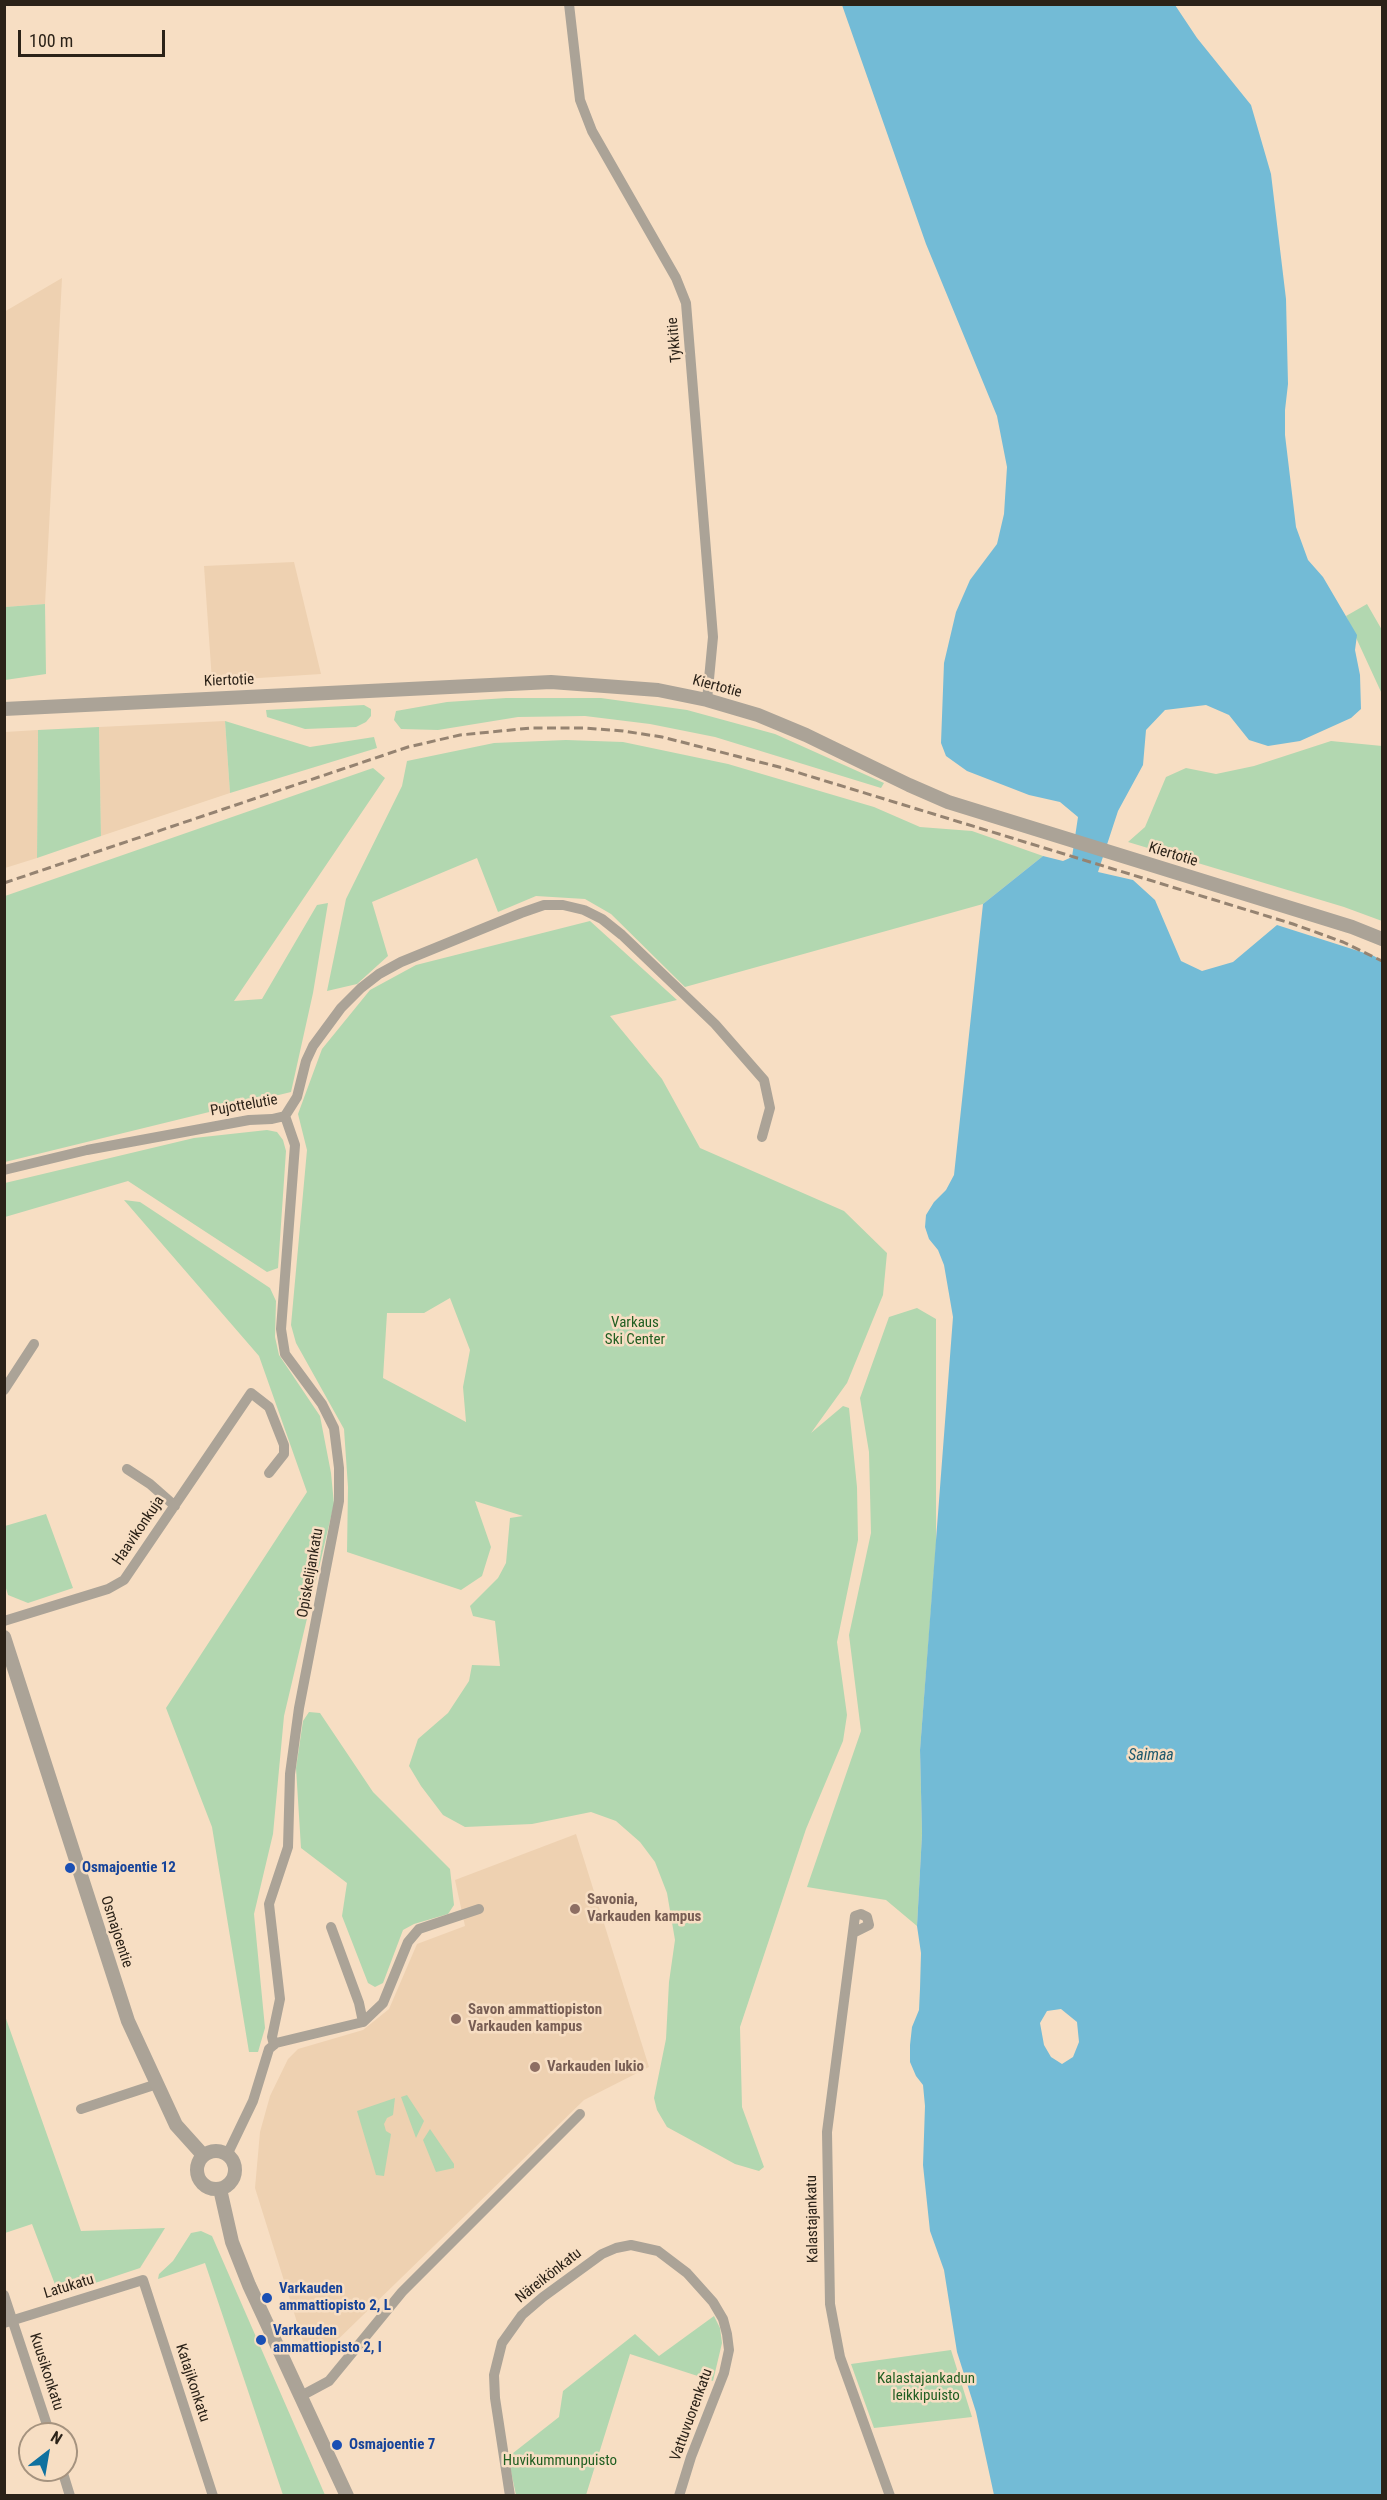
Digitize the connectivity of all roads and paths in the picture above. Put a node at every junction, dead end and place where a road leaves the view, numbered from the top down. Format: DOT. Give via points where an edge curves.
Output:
graph roads {
  1 [pos="569,4"];
  2 [pos="706,700"];
  3 [pos="4,709"];
  4 [pos="1383,939"];
  5 [pos="285,1116"];
  6 [pos="762,1137"];
  7 [pos="4,1170"];
  8 [pos="34,1344"];
  9 [pos="4,1390"];
  10 [pos="127,1469"];
  11 [pos="269,1473"];
  12 [pos="175,1506"];
  13 [pos="4,1621"];
  14 [pos="4,1637"];
  15 [pos="479,1909"];
  16 [pos="331,1927"];
  17 [pos="853,1933"];
  18 [pos="363,2022"];
  19 [pos="274,2045"];
  20 [pos="157,2084"];
  21 [pos="81,2109"];
  22 [pos="580,2114"];
  23 [pos="203,2155"];
  24 [pos="227,2155"];
  25 [pos="220,2189"];
  26 [pos="668,2258"];
  27 [pos="143,2280"];
  28 [pos="4,2295"];
  29 [pos="9,2321"];
  30 [pos="301,2396"];
  31 [pos="46,2422"];
  32 [pos="213,2496"];
  33 [pos="346,2496"];
  34 [pos="510,2496"];
  35 [pos="679,2496"];
  36 [pos="890,2496"];
  1 -- 2 [label="street, Tykkitie" via="580,100 592,131 687,303 713,637"];
  2 -- 3 [label="street, Kiertotie" via="658,690 551,682"];
  2 -- 4 [label="street, Kiertotie" via="806,735 948,802"];
  5 -- 6 [label="street, Pujottelutie" via="297,1097 313,1046 341,1008 378,974 521,913 544,905 563,905 603,919 622,934 715,1024 764,1080 770,1108"];
  5 -- 7 [label="street, Pujottelutie" via="99,1148"];
  5 -- 19 [label="street, Opiskelijankatu" via="295,1145 281,1329 285,1354 322,1404 334,1428 339,1501 299,1708 290,1774 288,1847 269,1904 280,1999 272,2037"];
  8 -- 9 [label="street"];
  10 -- 12 [label="street"];
  11 -- 12 [label="street, Haavikonkuja" via="284,1454 284,1444 269,1407 251,1393"];
  12 -- 13 [label="street, Haavikonkuja" via="117,1585"];
  14 -- 20 [label="street, Osmajoentie" via="128,2021"];
  15 -- 18 [label="street" via="419,1929 408,1941 383,2004"];
  16 -- 18 [label="street"];
  17 -- 36 [label="street, Kalastajankatu" via="827,2132 828,2271 833,2329 840,2357 863,2409"];
  18 -- 19 [label="street"];
  19 -- 24 [label="street, Opiskelijankatu" via="266,2056 254,2101"];
  20 -- 21 [label="street"];
  20 -- 23 [label="street, Osmajoentie" via="176,2125"];
  22 -- 30 [label="street" via="402,2292 329,2380"];
  23 -- 24 [label="street" via="216,2151"];
  23 -- 25 [label="street" via="197,2167 199,2180 208,2188"];
  24 -- 25 [label="street" via="235,2171 231,2182"];
  25 -- 30 [label="street" via="232,2242"];
  26 -- 34 [label="street, Näreikönkatu" via="645,2247 616,2247 543,2297 511,2329 494,2375"];
  26 -- 35 [label="street, Vattuvuorenkatu" via="713,2302 723,2319 729,2350"];
  27 -- 29 [label="street, Latukatu"];
  27 -- 32 [label="street, Katajikonkatu"];
  28 -- 29 [label="street, Kuusikonkatu"];
  29 -- 31 [label="street, Kuusikonkatu"];
  30 -- 33 [label="street"];
}
